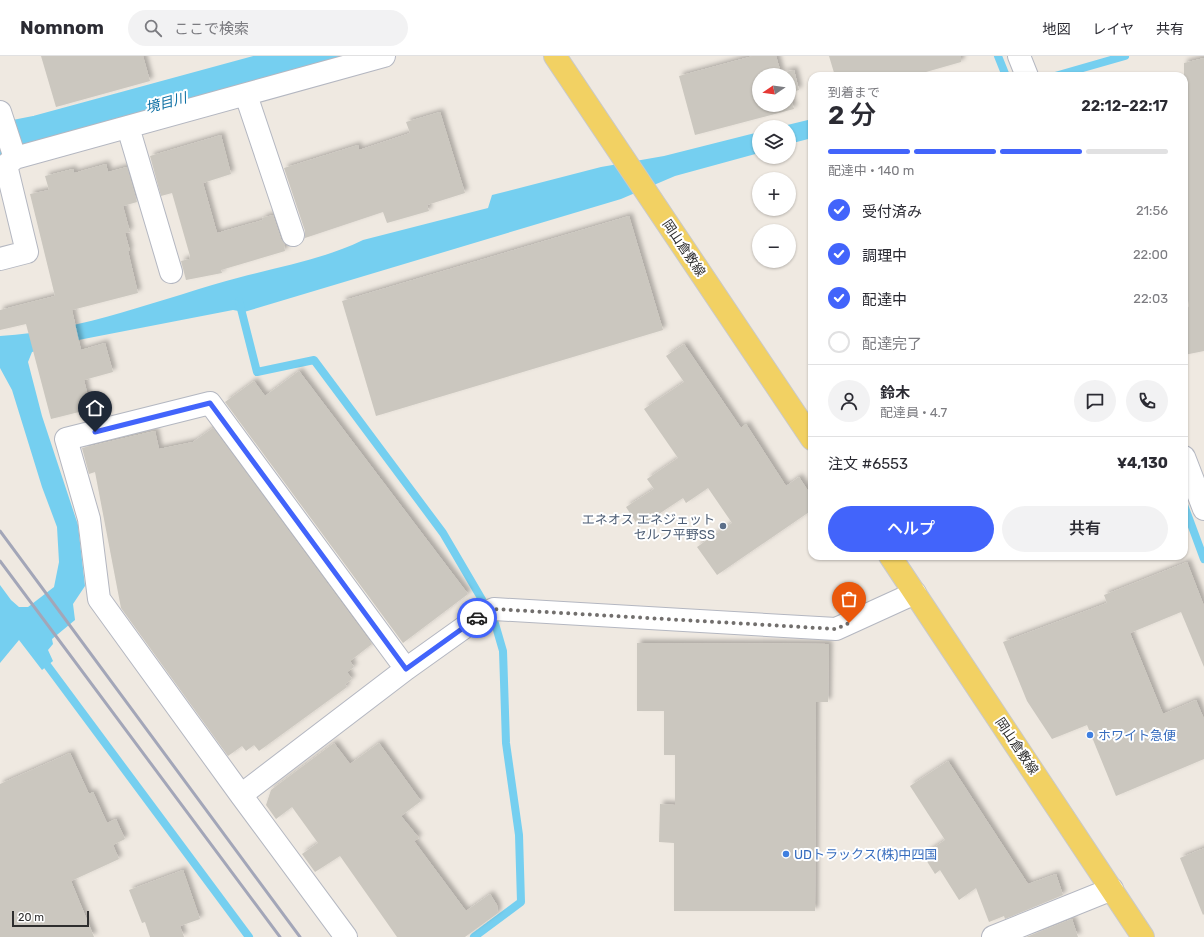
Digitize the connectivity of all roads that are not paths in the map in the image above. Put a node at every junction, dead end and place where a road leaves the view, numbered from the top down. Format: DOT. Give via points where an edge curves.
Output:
graph roads {
  1 [pos="384,56"];
  2 [pos="555,56"];
  3 [pos="1019,56"];
  4 [pos="1025,72"];
  5 [pos="246,95"];
  6 [pos="3,118"];
  7 [pos="128,127"];
  8 [pos="14,155"];
  9 [pos="293,236"];
  10 [pos="0,259"];
  11 [pos="171,272"];
  12 [pos="808,433"];
  13 [pos="1188,467"];
  14 [pos="1204,509"];
  15 [pos="893,560"];
  16 [pos="915,593"];
  17 [pos="406,669"];
  18 [pos="241,795"];
  19 [pos="1112,889"];
  20 [pos="346,937"];
  21 [pos="993,937"];
  22 [pos="1143,937"];
  1 -- 5 [label="street"];
  2 -- 12 [label="main road, 岡山倉敷線"];
  3 -- 4 [label="street"];
  5 -- 7 [label="street"];
  5 -- 9 [label="street"];
  6 -- 8 [label="street"];
  7 -- 8 [label="street"];
  7 -- 11 [label="street"];
  8 -- 10 [label="street" via="6,165 27,252"];
  13 -- 14 [label="street"];
  15 -- 16 [label="main road, 岡山倉敷線"];
  16 -- 17 [label="street" via="836,629 488,611"];
  16 -- 19 [label="main road, 岡山倉敷線"];
  17 -- 18 [label="street"];
  17 -- 18 [label="street" via="210,403 66,439 89,519 99,599"];
  18 -- 20 [label="street"];
  19 -- 21 [label="street"];
  19 -- 22 [label="main road, 岡山倉敷線"];
}
